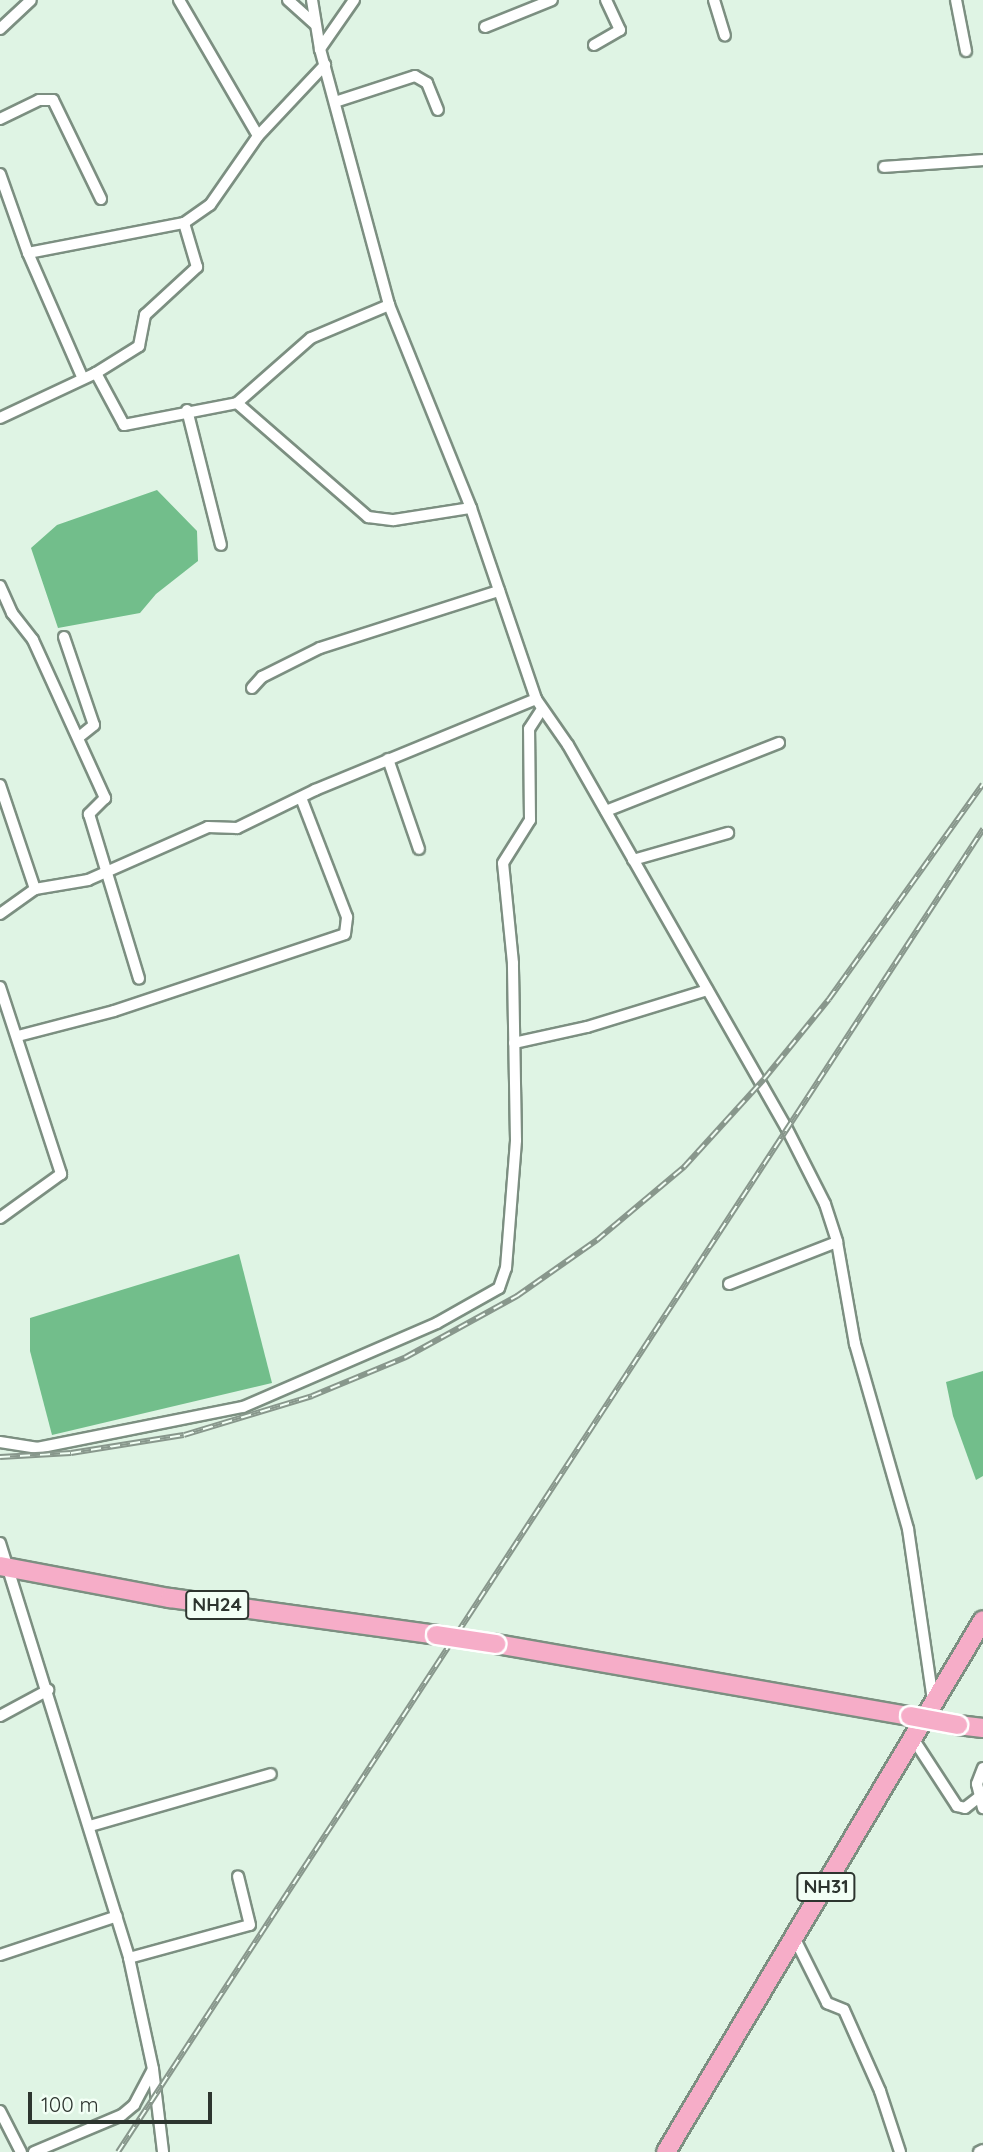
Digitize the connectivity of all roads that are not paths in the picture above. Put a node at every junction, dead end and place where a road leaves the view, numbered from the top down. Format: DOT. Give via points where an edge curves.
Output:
graph roads {
  1 [pos="31,0"];
  2 [pos="179,0"];
  3 [pos="288,0"];
  4 [pos="312,0"];
  5 [pos="354,0"];
  6 [pos="552,0"];
  7 [pos="606,0"];
  8 [pos="714,0"];
  9 [pos="956,0"];
  10 [pos="315,24"];
  11 [pos="485,27"];
  12 [pos="0,29"];
  13 [pos="725,35"];
  14 [pos="594,45"];
  15 [pos="320,49"];
  16 [pos="966,51"];
  17 [pos="325,65"];
  18 [pos="335,102"];
  19 [pos="438,110"];
  20 [pos="0,119"];
  21 [pos="258,136"];
  22 [pos="983,160"];
  23 [pos="884,167"];
  24 [pos="0,174"];
  25 [pos="102,199"];
  26 [pos="184,223"];
  27 [pos="28,253"];
  28 [pos="389,305"];
  29 [pos="96,373"];
  30 [pos="83,379"];
  31 [pos="237,403"];
  32 [pos="187,410"];
  33 [pos="0,418"];
  34 [pos="471,508"];
  35 [pos="221,545"];
  36 [pos="0,586"];
  37 [pos="499,591"];
  38 [pos="64,637"];
  39 [pos="252,688"];
  40 [pos="536,699"];
  41 [pos="542,709"];
  42 [pos="79,737"];
  43 [pos="779,743"];
  44 [pos="388,759"];
  45 [pos="0,785"];
  46 [pos="301,798"];
  47 [pos="606,811"];
  48 [pos="728,833"];
  49 [pos="419,849"];
  50 [pos="633,860"];
  51 [pos="107,870"];
  52 [pos="35,889"];
  53 [pos="0,914"];
  54 [pos="139,979"];
  55 [pos="0,987"];
  56 [pos="707,990"];
  57 [pos="18,1036"];
  58 [pos="514,1043"];
  59 [pos="0,1218"];
  60 [pos="837,1242"];
  61 [pos="729,1284"];
  62 [pos="0,1442"];
  63 [pos="0,1543"];
  64 [pos="5,1567"];
  65 [pos="983,1620"];
  66 [pos="48,1690"];
  67 [pos="934,1705"];
  68 [pos="0,1716"];
  69 [pos="983,1728"];
  70 [pos="914,1740"];
  71 [pos="983,1768"];
  72 [pos="271,1774"];
  73 [pos="981,1802"];
  74 [pos="90,1826"];
  75 [pos="238,1876"];
  76 [pos="117,1916"];
  77 [pos="795,1939"];
  78 [pos="0,1955"];
  79 [pos="129,1958"];
  80 [pos="153,2069"];
  81 [pos="0,2111"];
  82 [pos="21,2152"];
  83 [pos="34,2152"];
  84 [pos="163,2152"];
  85 [pos="666,2152"];
  86 [pos="900,2152"];
  1 -- 12 [label="street"];
  2 -- 21 [label="street"];
  3 -- 10 [label="street"];
  4 -- 10 [label="street"];
  5 -- 15 [label="street"];
  6 -- 11 [label="street"];
  7 -- 14 [label="street" via="620,30"];
  8 -- 13 [label="street"];
  9 -- 16 [label="street"];
  10 -- 15 [label="street"];
  15 -- 17 [label="street"];
  17 -- 18 [label="street"];
  17 -- 21 [label="street"];
  18 -- 19 [label="street" via="415,76 427,83"];
  18 -- 28 [label="street"];
  20 -- 25 [label="street" via="39,100 53,100"];
  21 -- 26 [label="street" via="210,205"];
  22 -- 23 [label="street"];
  24 -- 27 [label="street"];
  26 -- 27 [label="street"];
  26 -- 29 [label="street" via="197,267 145,315 139,346"];
  27 -- 30 [label="street"];
  28 -- 31 [label="street" via="311,338"];
  28 -- 34 [label="street"];
  29 -- 30 [label="street"];
  29 -- 32 [label="street" via="124,425"];
  30 -- 33 [label="street"];
  31 -- 32 [label="street"];
  31 -- 34 [label="street" via="368,517 394,520"];
  32 -- 35 [label="street"];
  34 -- 37 [label="street"];
  36 -- 42 [label="street" via="12,613 33,640"];
  37 -- 39 [label="street" via="320,648 262,677"];
  37 -- 40 [label="street"];
  38 -- 42 [label="street" via="94,725"];
  40 -- 41 [label="street"];
  40 -- 44 [label="street"];
  41 -- 47 [label="street"];
  41 -- 58 [label="street" via="529,729 530,820 503,863 513,963"];
  42 -- 51 [label="street" via="106,798 88,811"];
  43 -- 47 [label="street"];
  44 -- 46 [label="street"];
  44 -- 49 [label="street"];
  45 -- 52 [label="street"];
  46 -- 51 [label="street" via="237,828 208,827"];
  46 -- 57 [label="street" via="347,917 345,934 114,1012"];
  47 -- 50 [label="street"];
  48 -- 50 [label="street"];
  50 -- 56 [label="street"];
  51 -- 52 [label="street" via="88,880"];
  51 -- 54 [label="street"];
  52 -- 53 [label="street"];
  55 -- 57 [label="street"];
  56 -- 58 [label="street" via="587,1027"];
  56 -- 60 [label="street" via="819,1188"];
  57 -- 59 [label="street" via="61,1174"];
  58 -- 62 [label="street" via="516,1140 505,1280 492,1294 437,1323 243,1407 37,1448"];
  60 -- 61 [label="street"];
  60 -- 67 [label="street" via="855,1344 908,1529"];
  63 -- 64 [label="street"];
  64 -- 66 [label="street"];
  64 -- 69 [label="highway, NH24, bridge" via="170,1598 496,1644"];
  65 -- 67 [label="highway, NH31"];
  66 -- 68 [label="street"];
  66 -- 74 [label="street"];
  67 -- 70 [label="highway, NH31"];
  70 -- 73 [label="street" via="957,1806"];
  70 -- 77 [label="highway, NH31"];
  71 -- 73 [label="street" via="977,1784"];
  72 -- 74 [label="street"];
  74 -- 76 [label="street"];
  75 -- 79 [label="street" via="252,1924"];
  76 -- 78 [label="street"];
  76 -- 79 [label="street"];
  77 -- 85 [label="highway, NH31"];
  77 -- 86 [label="street" via="827,2003 844,2011 880,2091"];
  79 -- 80 [label="street"];
  80 -- 83 [label="street" via="134,2105 122,2115"];
  80 -- 84 [label="street"];
  81 -- 82 [label="street"];
}
